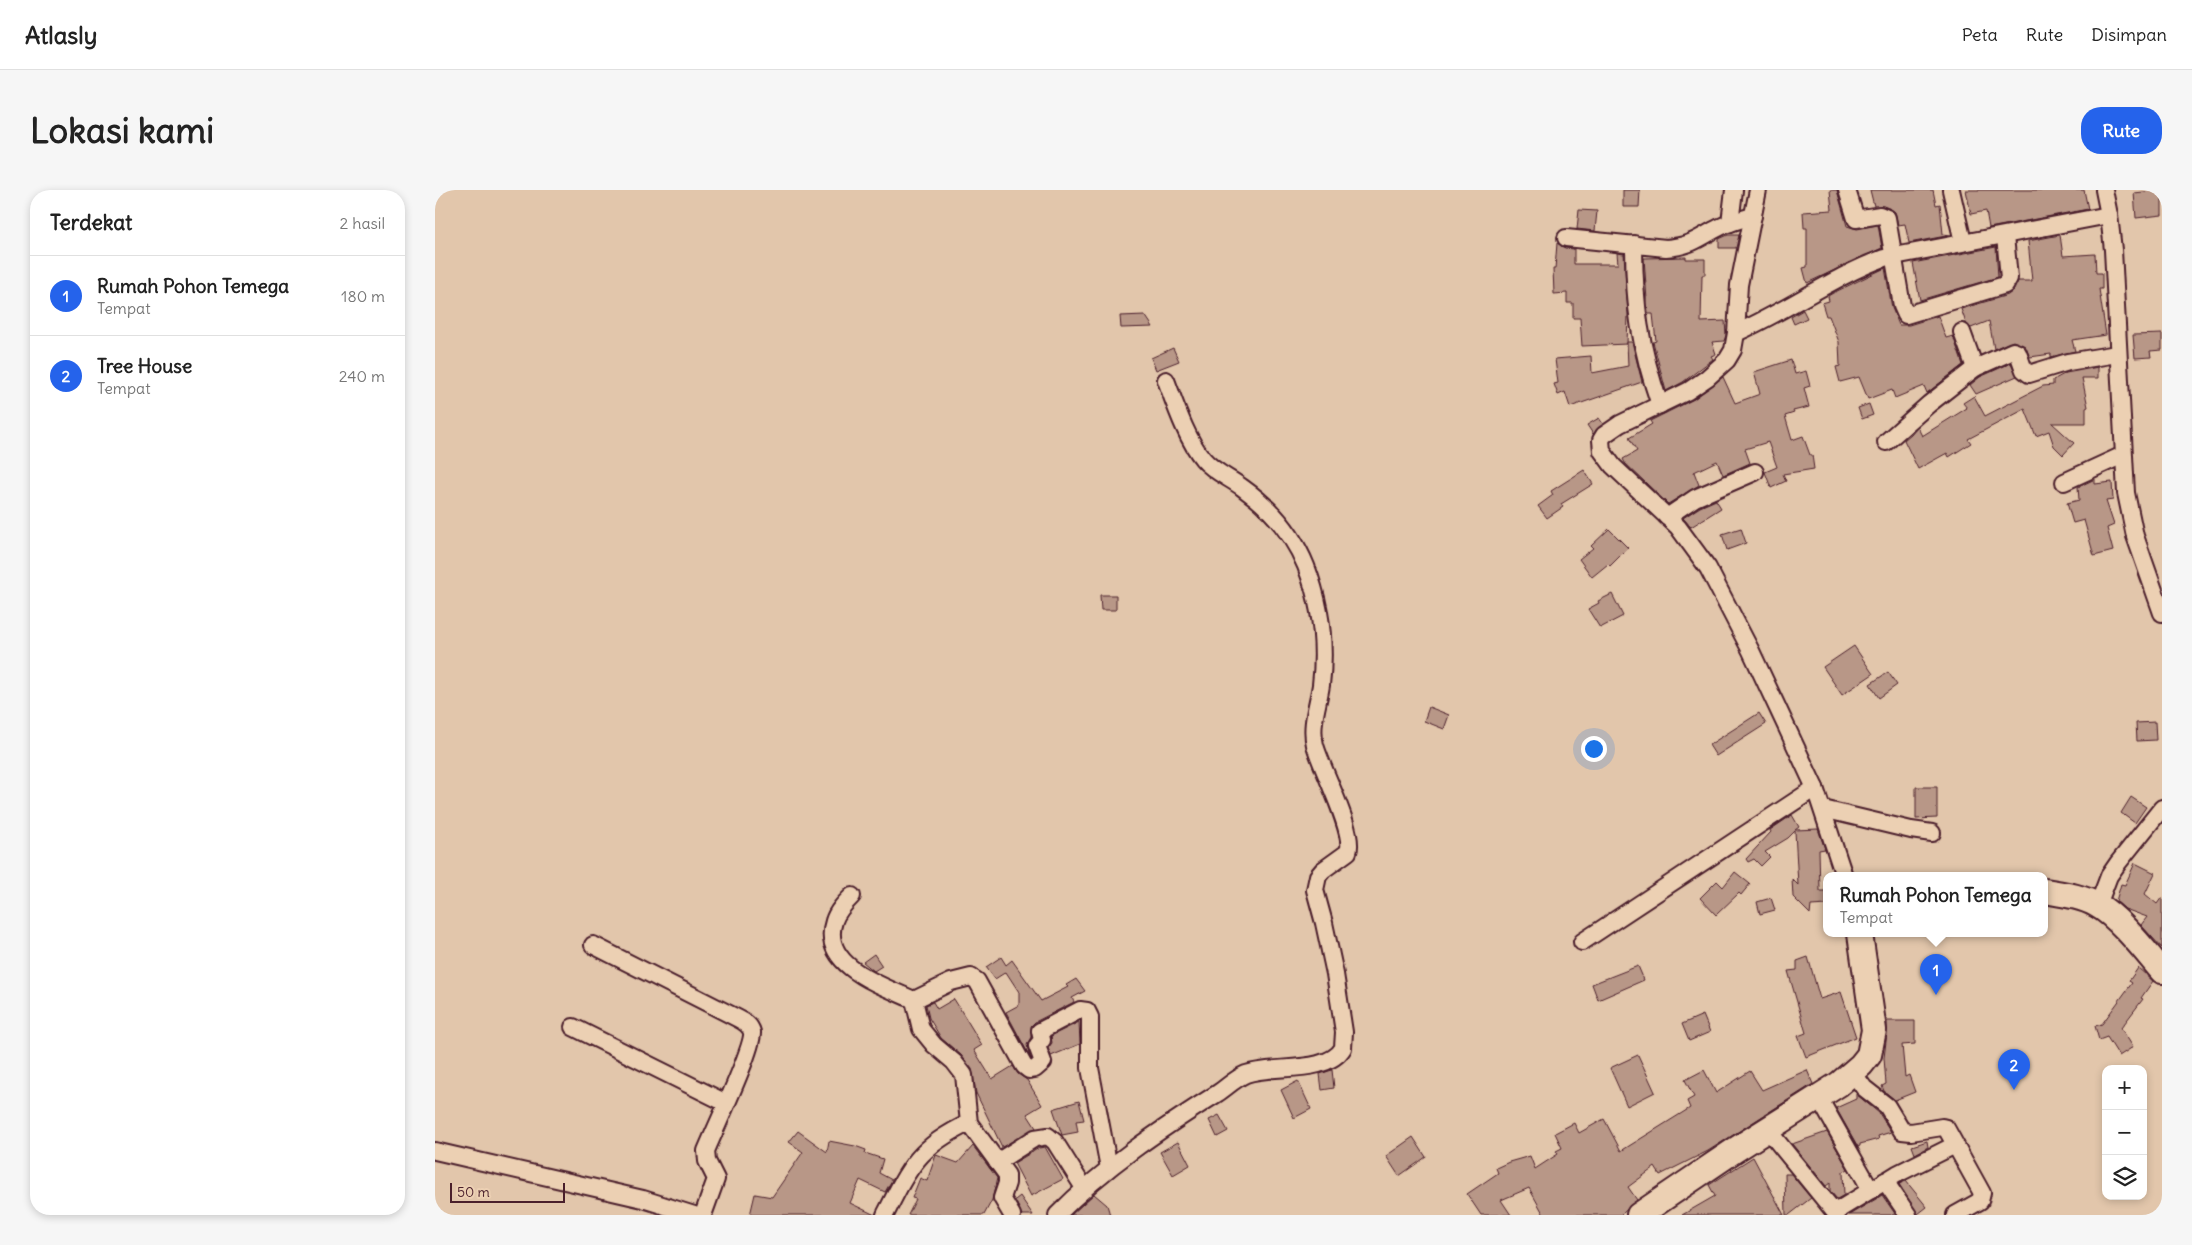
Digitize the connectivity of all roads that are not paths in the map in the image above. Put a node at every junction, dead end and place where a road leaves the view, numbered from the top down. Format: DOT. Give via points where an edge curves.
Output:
graph roads {
  1 [pos="1734,190"];
  2 [pos="1759,190"];
  3 [pos="1847,190"];
  4 [pos="1951,190"];
  5 [pos="2104,190"];
  6 [pos="2109,215"];
  7 [pos="1753,216"];
  8 [pos="1729,223"];
  9 [pos="2005,236"];
  10 [pos="1566,238"];
  11 [pos="1963,242"];
  12 [pos="1634,244"];
  13 [pos="1893,255"];
  14 [pos="1962,332"];
  15 [pos="1736,333"];
  16 [pos="2117,354"];
  17 [pos="1975,368"];
  18 [pos="1166,380"];
  19 [pos="1660,405"];
  20 [pos="1886,442"];
  21 [pos="2123,455"];
  22 [pos="1755,472"];
  23 [pos="2064,482"];
  24 [pos="1667,517"];
  25 [pos="2162,613"];
  26 [pos="1815,788"];
  27 [pos="2162,808"];
  28 [pos="1823,809"];
  29 [pos="1932,833"];
  30 [pos="1843,872"];
  31 [pos="2048,891"];
  32 [pos="852,896"];
  33 [pos="2098,905"];
  34 [pos="1860,937"];
  35 [pos="1582,942"];
  36 [pos="593,946"];
  37 [pos="2162,970"];
  38 [pos="914,1000"];
  39 [pos="573,1027"];
  40 [pos="1854,1074"];
  41 [pos="1819,1098"];
  42 [pos="726,1103"];
  43 [pos="969,1123"];
  44 [pos="1767,1129"];
  45 [pos="1955,1145"];
  46 [pos="435,1152"];
  47 [pos="997,1162"];
  48 [pos="1109,1168"];
  49 [pos="1885,1181"];
  50 [pos="1084,1188"];
  51 [pos="1871,1190"];
  52 [pos="1836,1214"];
  53 [pos="694,1215"];
  54 [pos="703,1215"];
  55 [pos="885,1215"];
  56 [pos="1012,1215"];
  57 [pos="1057,1215"];
  58 [pos="1639,1215"];
  59 [pos="1908,1215"];
  60 [pos="1955,1215"];
  1 -- 8 [label="street"];
  2 -- 7 [label="street"];
  3 -- 13 [label="street" via="1856,219 1880,215 1887,218"];
  4 -- 11 [label="street"];
  5 -- 6 [label="street"];
  6 -- 9 [label="street"];
  6 -- 16 [label="street"];
  7 -- 8 [label="street"];
  7 -- 15 [label="street" via="1739,285"];
  8 -- 12 [label="street" via="1681,247"];
  9 -- 11 [label="street"];
  9 -- 13 [label="street" via="2009,278 2005,285 1910,315 1906,315 1902,306"];
  10 -- 12 [label="street"];
  11 -- 13 [label="street"];
  12 -- 19 [label="street" via="1638,324"];
  13 -- 15 [label="street" via="1849,272 1765,321"];
  14 -- 17 [label="street"];
  15 -- 19 [label="street" via="1733,350 1720,367"];
  16 -- 17 [label="street" via="2068,362 2029,374 2024,370 2018,352 2013,350"];
  16 -- 21 [label="street"];
  17 -- 20 [label="street"];
  18 -- 48 [label="street" via="1203,458 1279,519 1305,565 1313,587 1323,631 1314,742 1341,814 1349,846 1348,852 1318,876 1315,890 1331,955 1344,1040 1343,1048 1333,1059 1243,1076"];
  19 -- 24 [label="street" via="1620,424 1605,435 1601,445 1613,466"];
  21 -- 23 [label="street"];
  21 -- 25 [label="street" via="2126,493 2135,536"];
  22 -- 24 [label="street" via="1695,498"];
  24 -- 26 [label="street" via="1708,568 1727,602"];
  26 -- 28 [label="street"];
  26 -- 35 [label="street"];
  27 -- 33 [label="street" via="2117,863"];
  28 -- 29 [label="street"];
  28 -- 30 [label="street"];
  31 -- 33 [label="highway" via="2076,896"];
  32 -- 38 [label="street" via="834,921 832,941 837,956 851,969"];
  33 -- 37 [label="highway" via="2139,943"];
  34 -- 40 [label="highway" via="1874,1030 1869,1055"];
  36 -- 42 [label="street" via="748,1024 752,1040"];
  38 -- 43 [label="street" via="921,1029 964,1075"];
  38 -- 48 [label="street" via="951,982 971,977 977,981 1024,1066 1032,1070 1043,1062 1037,1046 1042,1040 1040,1031 1080,1010 1087,1010 1090,1017 1090,1068"];
  39 -- 42 [label="street"];
  40 -- 41 [label="highway"];
  40 -- 45 [label="street" via="1864,1088 1887,1106 1902,1131 1946,1128"];
  41 -- 44 [label="highway"];
  41 -- 51 [label="street"];
  42 -- 54 [label="street" via="706,1151 716,1179"];
  43 -- 47 [label="street"];
  43 -- 55 [label="street" via="939,1138 922,1154"];
  44 -- 52 [label="street"];
  44 -- 58 [label="highway"];
  45 -- 49 [label="street"];
  45 -- 60 [label="street" via="1983,1198"];
  46 -- 53 [label="street" via="643,1199"];
  47 -- 50 [label="street" via="1035,1138 1048,1136"];
  47 -- 56 [label="street" via="1008,1179 1002,1198"];
  48 -- 50 [label="street"];
  49 -- 51 [label="street"];
  49 -- 59 [label="street"];
  50 -- 57 [label="street"];
  51 -- 52 [label="street"];
}
